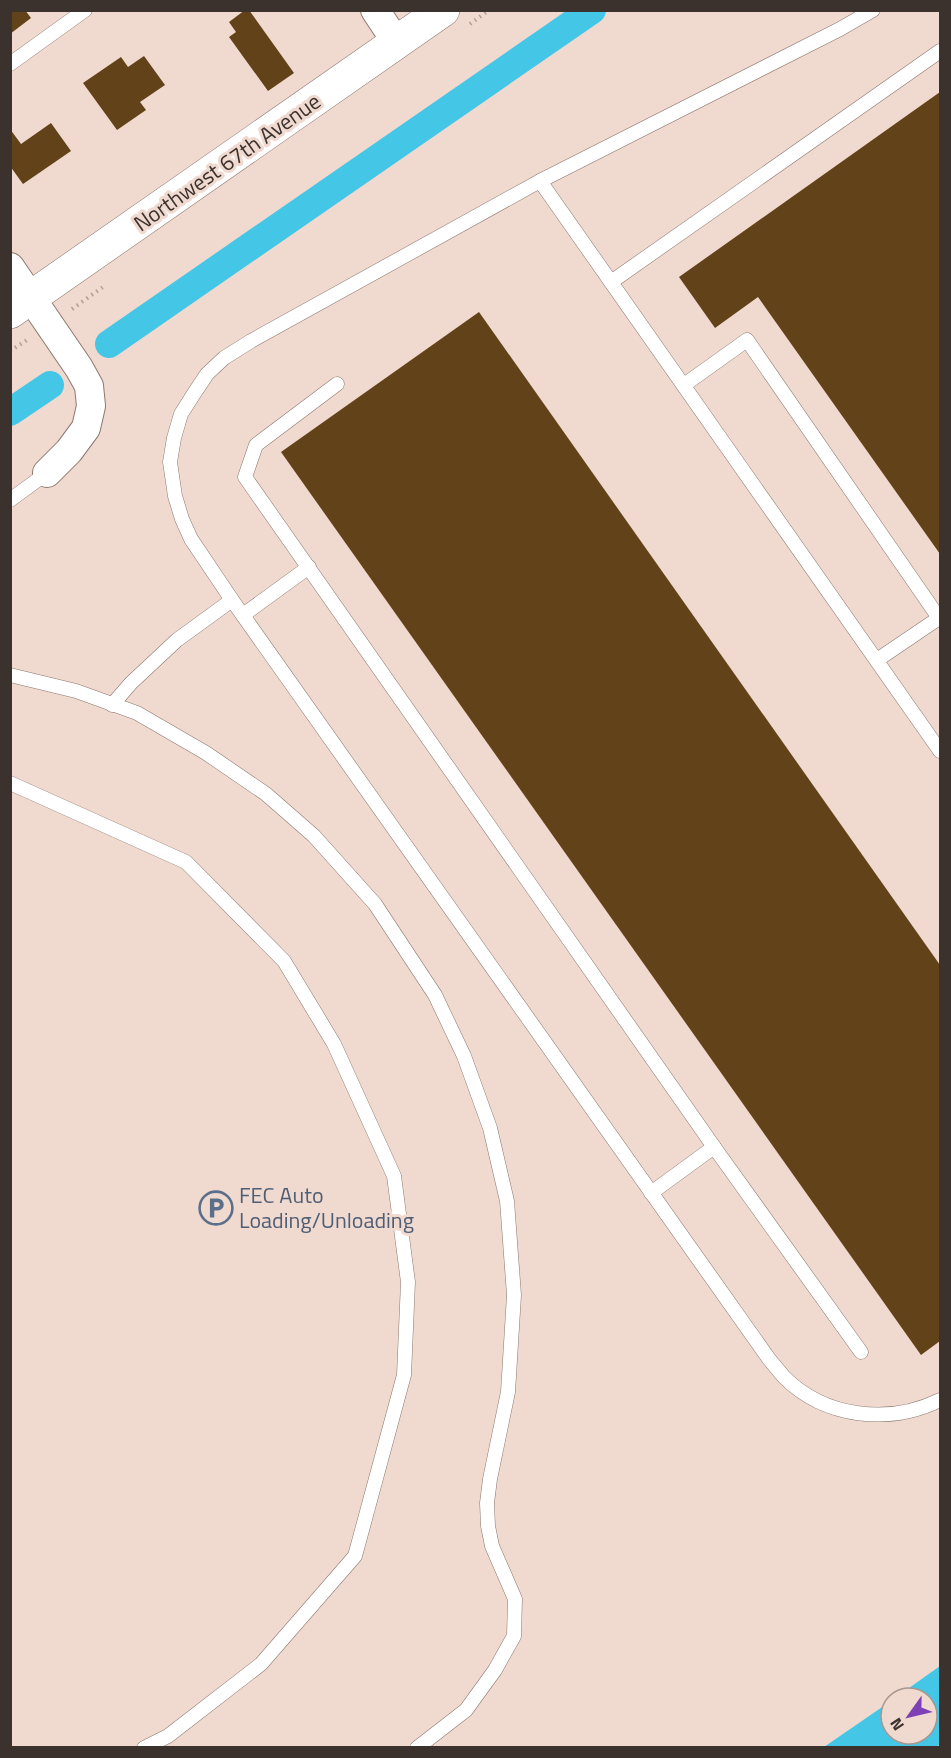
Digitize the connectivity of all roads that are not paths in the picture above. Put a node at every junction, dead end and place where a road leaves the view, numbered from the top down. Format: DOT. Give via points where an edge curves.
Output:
graph roads {
  1 [pos="86,10"];
  2 [pos="375,10"];
  3 [pos="443,10"];
  4 [pos="873,10"];
  5 [pos="398,43"];
  6 [pos="940,51"];
  7 [pos="10,64"];
  8 [pos="540,181"];
  9 [pos="10,267"];
  10 [pos="611,282"];
  11 [pos="21,305"];
  12 [pos="337,384"];
  13 [pos="684,385"];
  14 [pos="47,473"];
  15 [pos="10,500"];
  16 [pos="309,567"];
  17 [pos="232,600"];
  18 [pos="243,615"];
  19 [pos="877,660"];
  20 [pos="10,675"];
  21 [pos="112,705"];
  22 [pos="940,751"];
  23 [pos="10,783"];
  24 [pos="714,1147"];
  25 [pos="651,1193"];
  26 [pos="861,1352"];
  27 [pos="940,1400"];
  28 [pos="144,1748"];
  29 [pos="417,1748"];
  1 -- 7 [label="lane"];
  2 -- 5 [label="street"];
  3 -- 5 [label="street, Northwest 67th Avenue"];
  4 -- 8 [label="lane"];
  5 -- 11 [label="street, Northwest 67th Avenue"];
  6 -- 10 [label="lane"];
  8 -- 10 [label="lane"];
  8 -- 17 [label="lane" via="251,341 207,374 181,414 174,438 174,496 191,539"];
  9 -- 11 [label="street"];
  10 -- 13 [label="lane"];
  11 -- 14 [label="street" via="79,368 89,386 91,406 86,428"];
  12 -- 16 [label="lane" via="256,446 246,477"];
  13 -- 19 [label="lane"];
  13 -- 19 [label="lane" via="747,340 939,618"];
  14 -- 15 [label="lane"];
  16 -- 18 [label="lane"];
  16 -- 24 [label="lane"];
  17 -- 18 [label="lane"];
  17 -- 21 [label="lane" via="169,648"];
  18 -- 25 [label="lane"];
  19 -- 22 [label="lane"];
  20 -- 21 [label="lane"];
  21 -- 29 [label="lane" via="137,713 266,794 314,836 375,904 435,995 464,1056 490,1128 507,1201 514,1295 508,1392 487,1514 492,1546 515,1599 514,1636 466,1710"];
  23 -- 28 [label="lane" via="186,862 284,961 334,1044 394,1176 408,1282 404,1375 355,1556 261,1664 168,1736"];
  24 -- 25 [label="lane"];
  24 -- 26 [label="lane"];
  25 -- 27 [label="lane" via="769,1359 800,1389 837,1409 877,1415 916,1409"];
}
